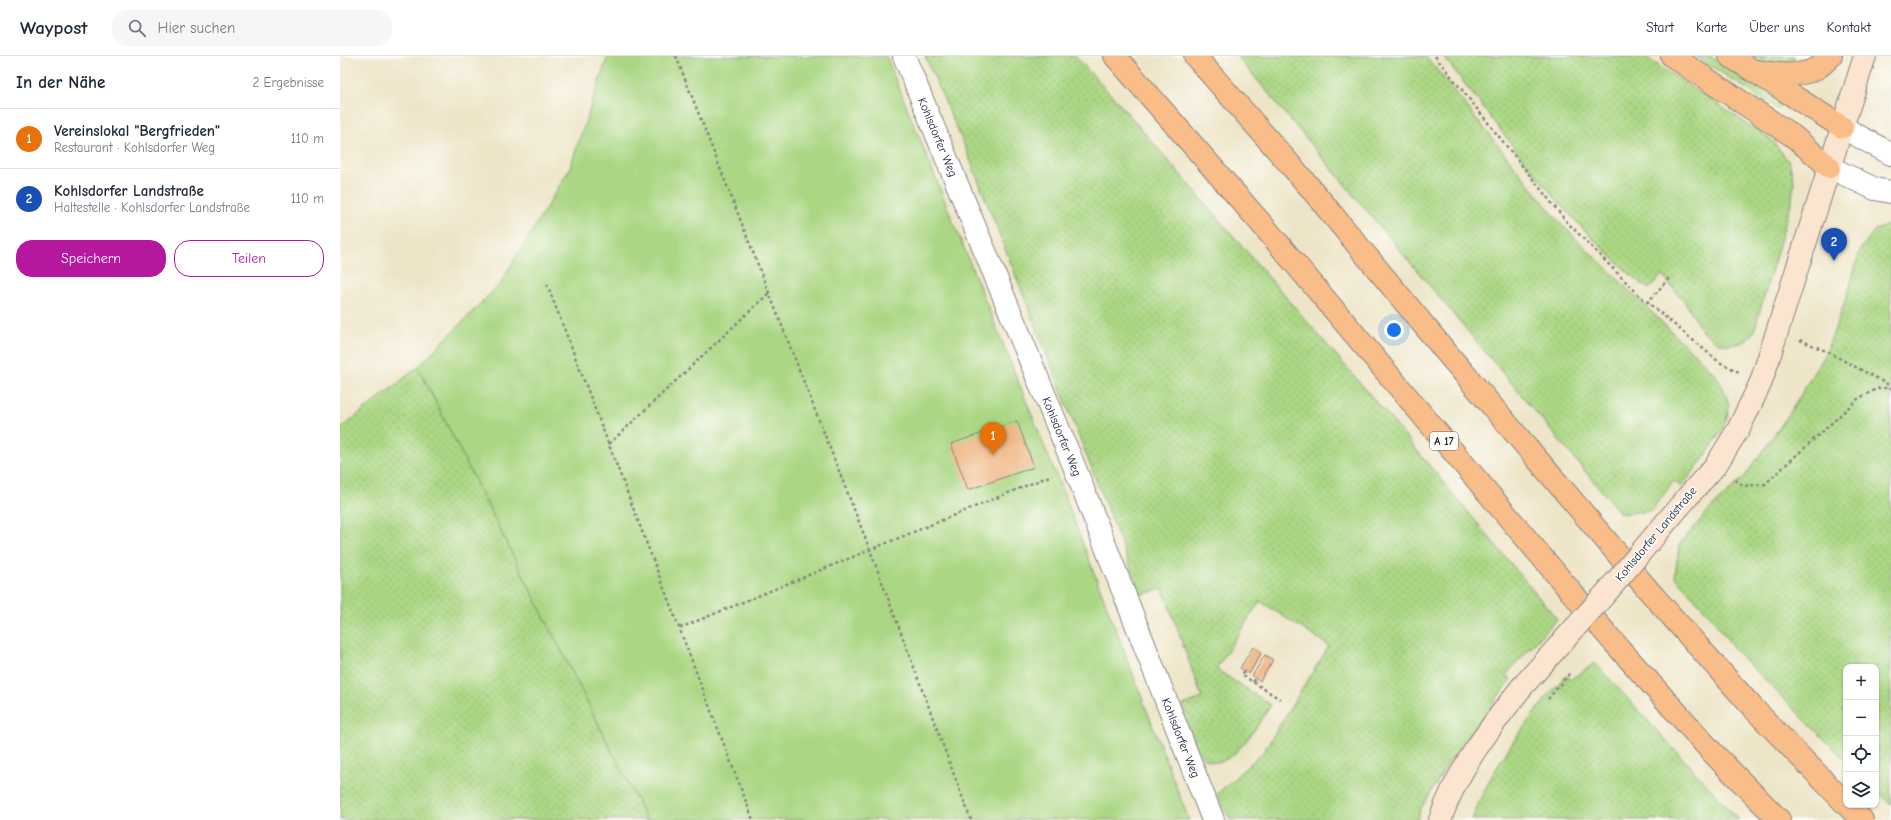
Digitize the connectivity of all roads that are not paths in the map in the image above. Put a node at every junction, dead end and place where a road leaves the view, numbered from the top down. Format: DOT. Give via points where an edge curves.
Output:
graph roads {
  1 [pos="904,56"];
  2 [pos="1115,56"];
  3 [pos="1195,56"];
  4 [pos="1672,56"];
  5 [pos="1730,56"];
  6 [pos="1832,56"];
  7 [pos="1865,56"];
  8 [pos="1751,70"];
  9 [pos="1842,127"];
  10 [pos="1891,154"];
  11 [pos="1829,167"];
  12 [pos="1891,192"];
  13 [pos="1843,800"];
  14 [pos="1851,808"];
  15 [pos="1213,820"];
  16 [pos="1440,820"];
  17 [pos="1779,820"];
  18 [pos="1862,820"];
  1 -- 15 [label="street, Kohlsdorfer Weg" via="1074,466"];
  2 -- 17 [label="highway, A 17" via="1266,229 1610,638 1712,752"];
  3 -- 13 [label="highway" via="1307,184 1650,592 1753,708"];
  4 -- 11 [label="highway" via="1793,136"];
  5 -- 8 [label="highway"];
  6 -- 8 [label="highway" via="1808,71 1783,75"];
  7 -- 9 [label="street, Kohlsdorfer Landstraße"];
  8 -- 9 [label="highway"];
  9 -- 10 [label="street"];
  9 -- 11 [label="street, Kohlsdorfer Landstraße"];
  11 -- 12 [label="street" via="1875,189"];
  11 -- 16 [label="street, Kohlsdorfer Landstraße, bridge" via="1761,382 1716,465 1521,688 1489,729 1461,773"];
  14 -- 18 [label="highway"];
}
